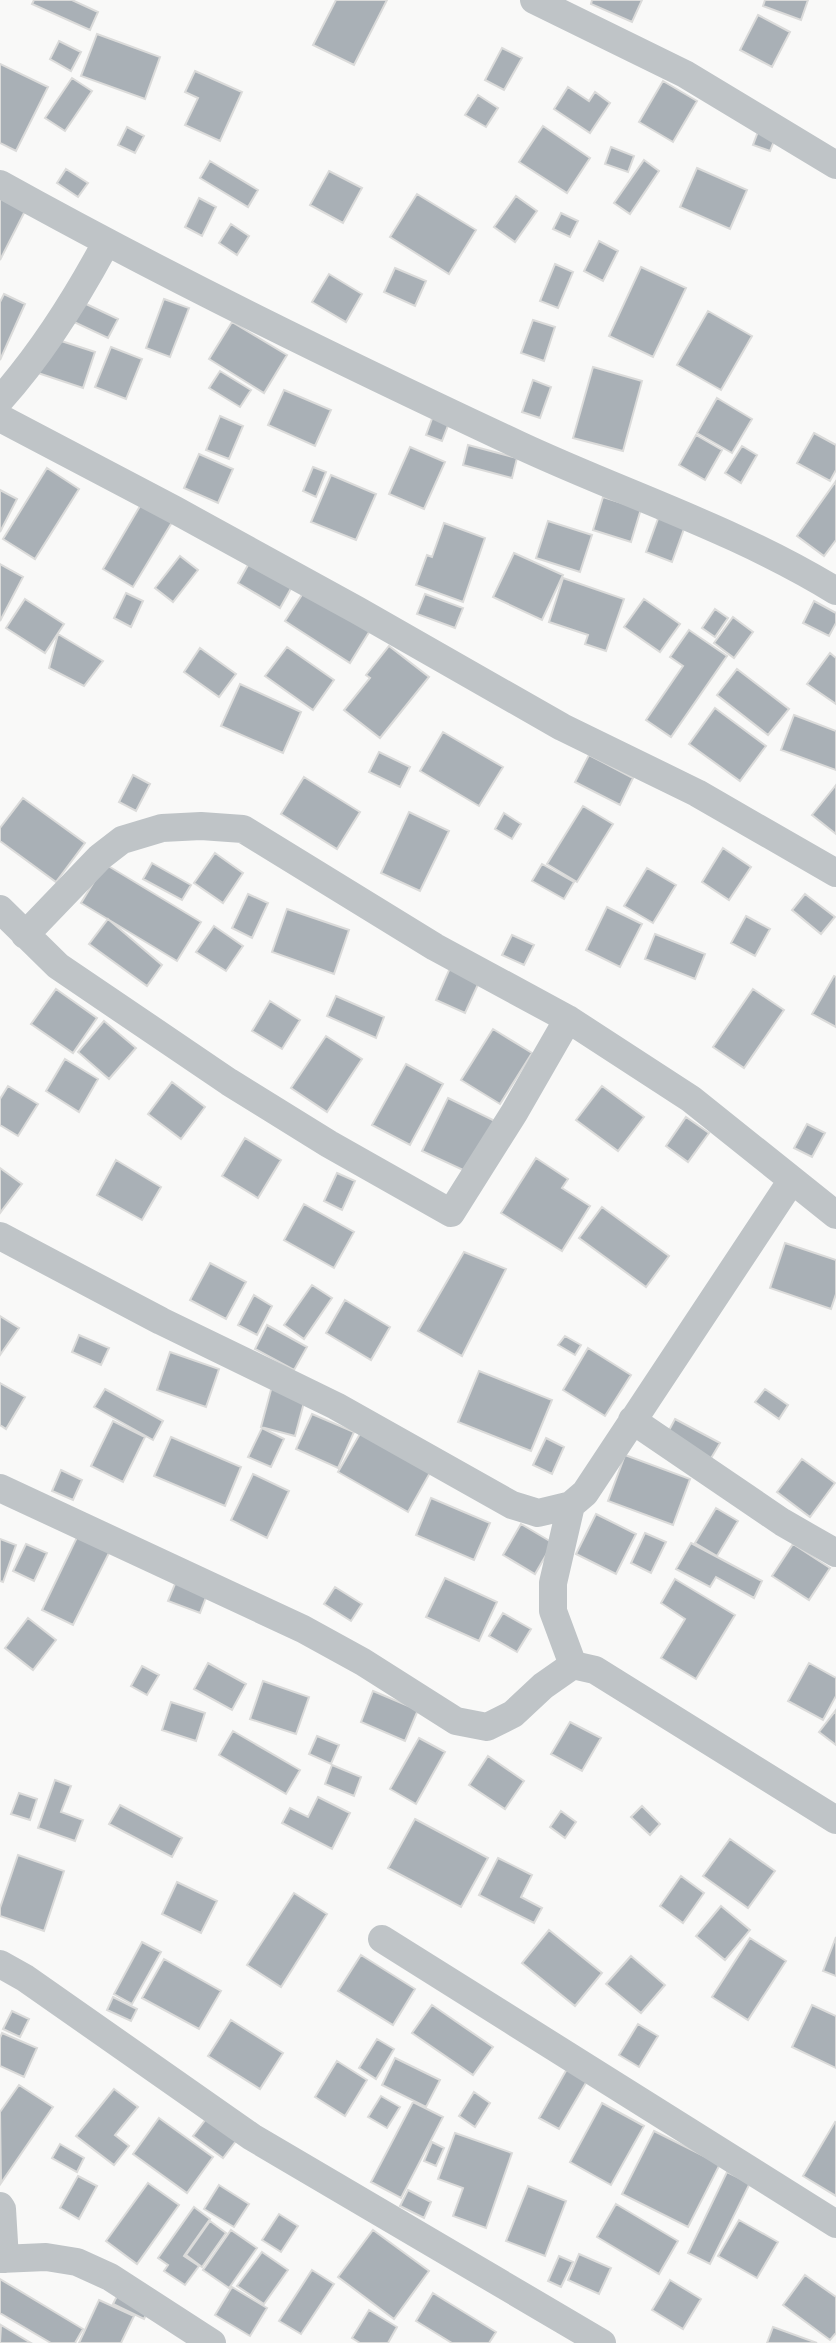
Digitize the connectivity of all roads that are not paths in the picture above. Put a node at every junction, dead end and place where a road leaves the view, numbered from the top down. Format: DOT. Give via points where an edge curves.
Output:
graph roads {
  1 [pos="534,0"];
  2 [pos="836,166"];
  3 [pos="0,184"];
  4 [pos="106,243"];
  5 [pos="0,400"];
  6 [pos="0,418"];
  7 [pos="836,591"];
  8 [pos="836,873"];
  9 [pos="0,909"];
  10 [pos="25,935"];
  11 [pos="568,1018"];
  12 [pos="792,1180"];
  13 [pos="836,1215"];
  14 [pos="0,1236"];
  15 [pos="632,1420"];
  16 [pos="0,1488"];
  17 [pos="571,1505"];
  18 [pos="836,1553"];
  19 [pos="573,1665"];
  20 [pos="836,1820"];
  21 [pos="382,1938"];
  22 [pos="0,1964"];
  23 [pos="0,2206"];
  24 [pos="836,2224"];
  25 [pos="3,2259"];
  26 [pos="212,2343"];
  27 [pos="602,2343"];
  1 -- 2 [label="street" via="685,74"];
  3 -- 4 [label="street"];
  4 -- 5 [label="street" via="25,372"];
  4 -- 7 [label="street" via="309,346 533,451 748,544"];
  6 -- 8 [label="street" via="199,523 562,727 697,793"];
  9 -- 10 [label="street"];
  10 -- 11 [label="street" via="122,840 162,828 243,829 435,947"];
  10 -- 11 [label="street" via="58,966 229,1082 451,1213"];
  11 -- 12 [label="street" via="691,1099"];
  12 -- 13 [label="street"];
  12 -- 15 [label="street"];
  14 -- 17 [label="street" via="336,1406 512,1505 538,1513"];
  15 -- 17 [label="street" via="584,1493"];
  15 -- 18 [label="street" via="782,1522"];
  16 -- 19 [label="street" via="303,1629 456,1721 487,1727 513,1714"];
  17 -- 19 [label="street" via="553,1583 552,1611"];
  19 -- 20 [label="street" via="595,1670"];
  21 -- 24 [label="street"];
  22 -- 27 [label="street" via="252,2137"];
  23 -- 25 [label="street"];
  25 -- 26 [label="street" via="46,2257 77,2262 110,2277"];
}
